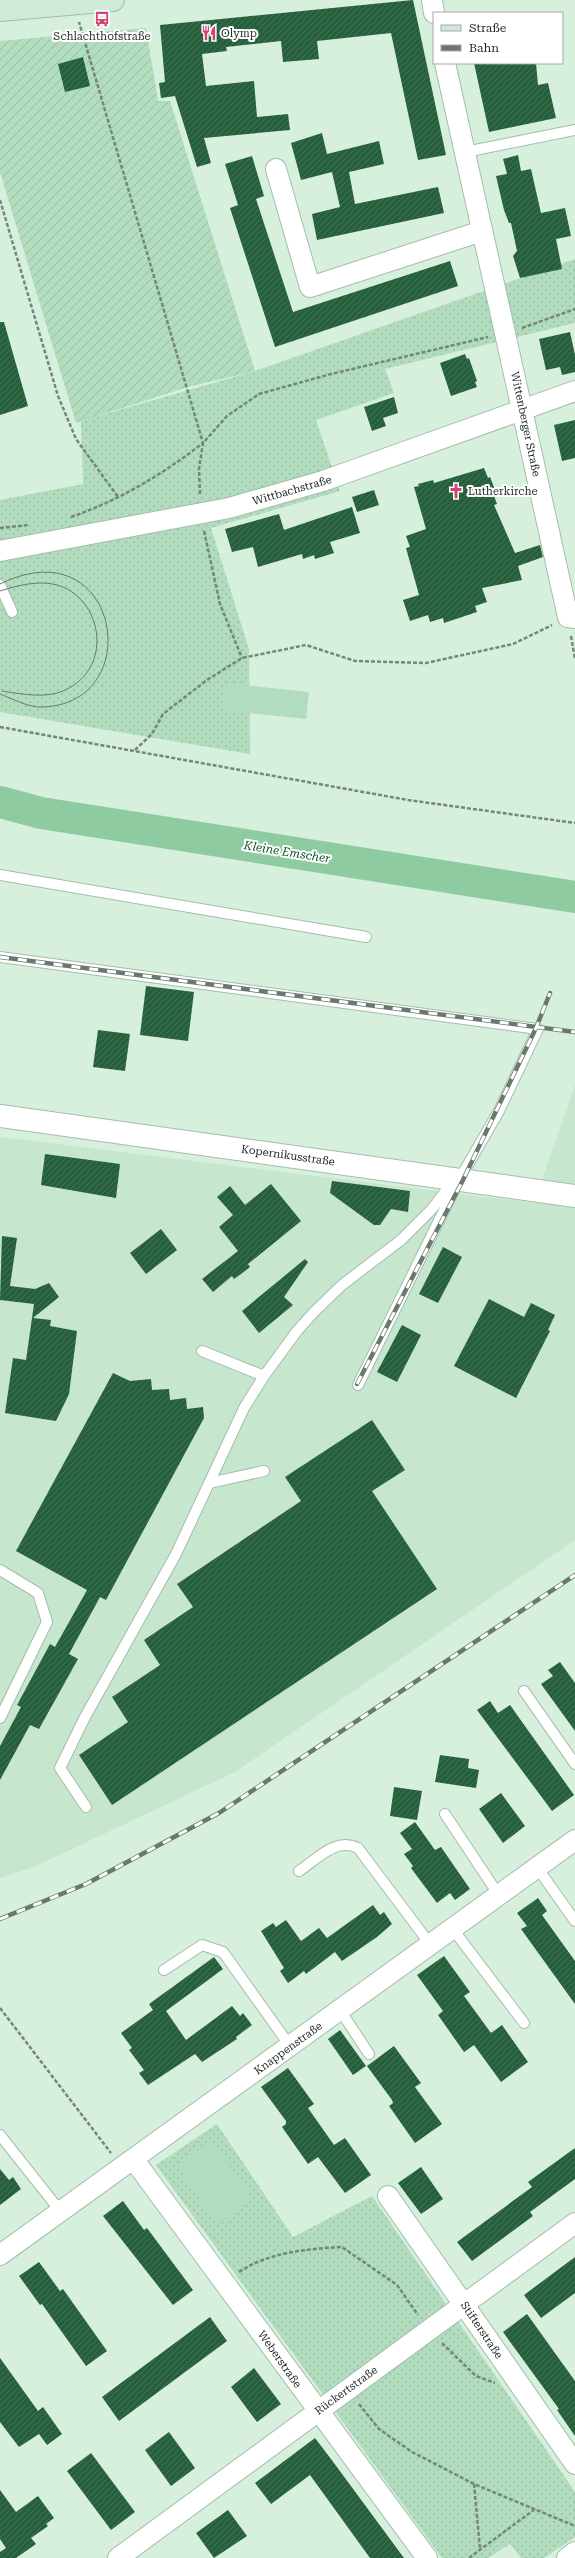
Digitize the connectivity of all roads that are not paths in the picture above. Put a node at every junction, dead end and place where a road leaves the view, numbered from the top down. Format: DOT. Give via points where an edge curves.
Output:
graph roads {
  1 [pos="113,0"];
  2 [pos="432,0"];
  3 [pos="0,10"];
  4 [pos="434,12"];
  5 [pos="445,64"];
  6 [pos="575,130"];
  7 [pos="465,152"];
  8 [pos="276,169"];
  9 [pos="482,231"];
  10 [pos="575,391"];
  11 [pos="523,409"];
  12 [pos="0,551"];
  13 [pos="0,584"];
  14 [pos="12,612"];
  15 [pos="571,618"];
  16 [pos="0,875"];
  17 [pos="366,937"];
  18 [pos="0,957"];
  19 [pos="0,1116"];
  20 [pos="456,1179"];
  21 [pos="575,1196"];
  22 [pos="202,1351"];
  23 [pos="264,1376"];
  24 [pos="358,1385"];
  25 [pos="264,1471"];
  26 [pos="209,1483"];
  27 [pos="0,1570"];
  28 [pos="524,1691"];
  29 [pos="0,1718"];
  30 [pos="575,1764"];
  31 [pos="86,1807"];
  32 [pos="445,1814"];
  33 [pos="575,1840"];
  34 [pos="536,1866"];
  35 [pos="299,1871"];
  36 [pos="498,1894"];
  37 [pos="575,1920"];
  38 [pos="452,1928"];
  39 [pos="430,1944"];
  40 [pos="164,1970"];
  41 [pos="340,2010"];
  42 [pos="524,2024"];
  43 [pos="290,2046"];
  44 [pos="369,2054"];
  45 [pos="0,2135"];
  46 [pos="128,2164"];
  47 [pos="388,2196"];
  48 [pos="61,2212"];
  49 [pos="575,2223"];
  50 [pos="0,2255"];
  51 [pos="465,2305"];
  52 [pos="317,2411"];
  53 [pos="575,2464"];
  54 [pos="575,2552"];
  55 [pos="118,2558"];
  56 [pos="427,2558"];
  57 [pos="567,2558"];
  1 -- 3 [label="main road"];
  2 -- 4 [label="street"];
  5 -- 7 [label="street, Wittenberger Straße"];
  6 -- 7 [label="lane"];
  7 -- 9 [label="street, Wittenberger Straße"];
  8 -- 9 [label="street" via="310,287"];
  9 -- 11 [label="street, Wittenberger Straße"];
  10 -- 11 [label="street, Wittbachstraße"];
  11 -- 12 [label="street, Wittbachstraße" via="323,481 229,508"];
  11 -- 15 [label="street, Wittenberger Straße"];
  13 -- 14 [label="lane"];
  16 -- 17 [label="lane"];
  18 -- 20 [label="lane" via="538,1029 499,1111"];
  19 -- 20 [label="street, Kopernikusstraße"];
  20 -- 21 [label="street, Kopernikusstraße"];
  20 -- 23 [label="lane" via="432,1209 401,1240 342,1285 314,1312 296,1331"];
  20 -- 24 [label="lane"];
  22 -- 23 [label="lane"];
  23 -- 26 [label="lane" via="244,1408"];
  25 -- 26 [label="lane"];
  26 -- 31 [label="lane" via="176,1554 85,1717 60,1768"];
  27 -- 29 [label="lane" via="38,1593 47,1622"];
  28 -- 30 [label="lane"];
  32 -- 36 [label="lane"];
  33 -- 34 [label="street, Knappenstraße"];
  34 -- 36 [label="street, Knappenstraße"];
  34 -- 37 [label="lane"];
  35 -- 39 [label="lane" via="338,1844 352,1844 358,1848"];
  36 -- 38 [label="street, Knappenstraße"];
  38 -- 39 [label="street, Knappenstraße"];
  38 -- 42 [label="lane"];
  39 -- 41 [label="street, Knappenstraße"];
  40 -- 43 [label="lane" via="202,1945 223,1952"];
  41 -- 43 [label="street, Knappenstraße"];
  41 -- 44 [label="lane"];
  43 -- 46 [label="street, Knappenstraße"];
  45 -- 48 [label="lane"];
  46 -- 48 [label="street, Knappenstraße"];
  46 -- 52 [label="street, Weberstraße" via="225,2281"];
  47 -- 51 [label="street, Stifterstraße"];
  48 -- 50 [label="street, Knappenstraße"];
  49 -- 51 [label="street, Rückertstraße"];
  51 -- 52 [label="street, Rückertstraße"];
  51 -- 53 [label="street, Stifterstraße"];
  52 -- 55 [label="street, Rückertstraße"];
  52 -- 56 [label="street, Weberstraße"];
  54 -- 57 [label="street"];
}
